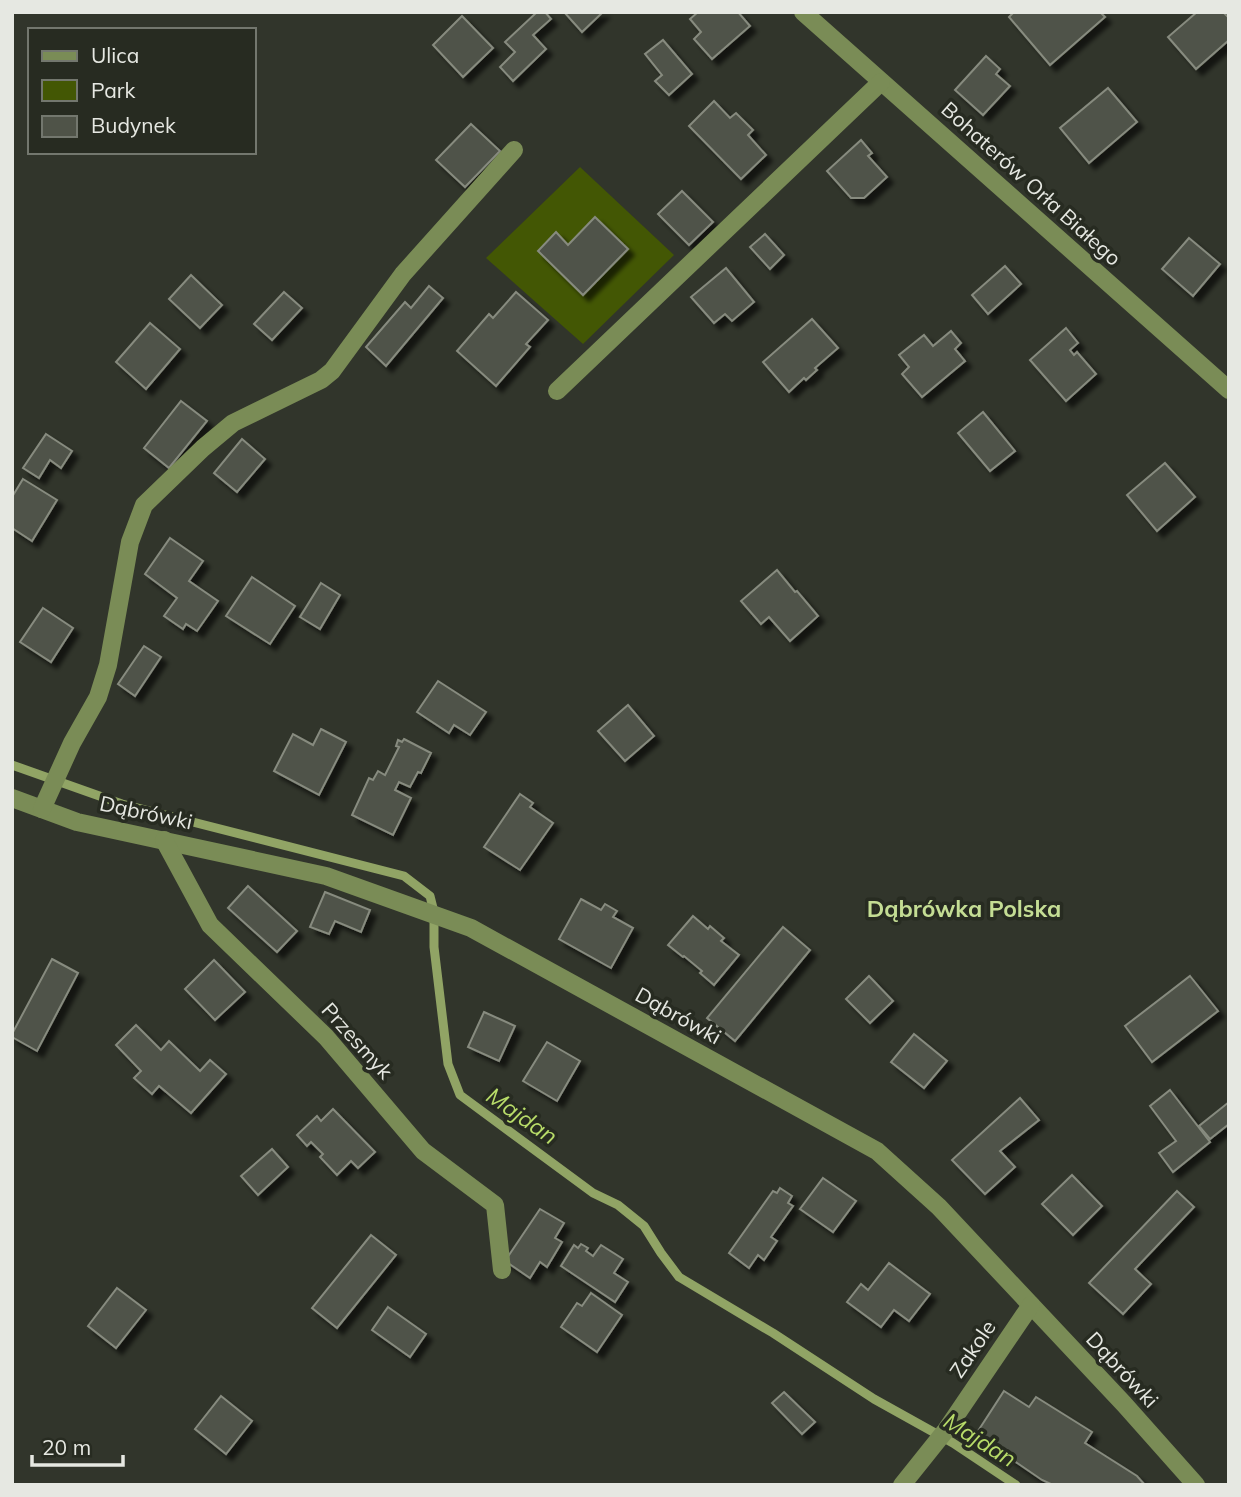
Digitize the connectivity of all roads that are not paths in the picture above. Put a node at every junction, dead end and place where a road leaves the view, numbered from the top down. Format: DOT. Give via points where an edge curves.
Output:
graph roads {
  1 [pos="803,12"];
  2 [pos="881,82"];
  3 [pos="514,150"];
  4 [pos="1229,390"];
  5 [pos="556,391"];
  6 [pos="12,798"];
  7 [pos="42,809"];
  8 [pos="164,840"];
  9 [pos="502,1270"];
  10 [pos="1031,1305"];
  11 [pos="902,1485"];
  12 [pos="1196,1485"];
  1 -- 2 [label="street, Bohaterów Orła Białego"];
  2 -- 4 [label="street, Bohaterów Orła Białego"];
  2 -- 5 [label="street"];
  3 -- 7 [label="street" via="403,274 332,371 233,423 144,505 130,542 98,697"];
  6 -- 7 [label="street, Dąbrówki"];
  7 -- 8 [label="street, Dąbrówki" via="78,822"];
  8 -- 9 [label="street, Przesmyk" via="210,925 327,1037 423,1151 495,1205"];
  8 -- 10 [label="street, Dąbrówki" via="327,876 471,928 877,1151 939,1207"];
  10 -- 11 [label="street, Zakole"];
  10 -- 12 [label="street, Dąbrówki"];
}
